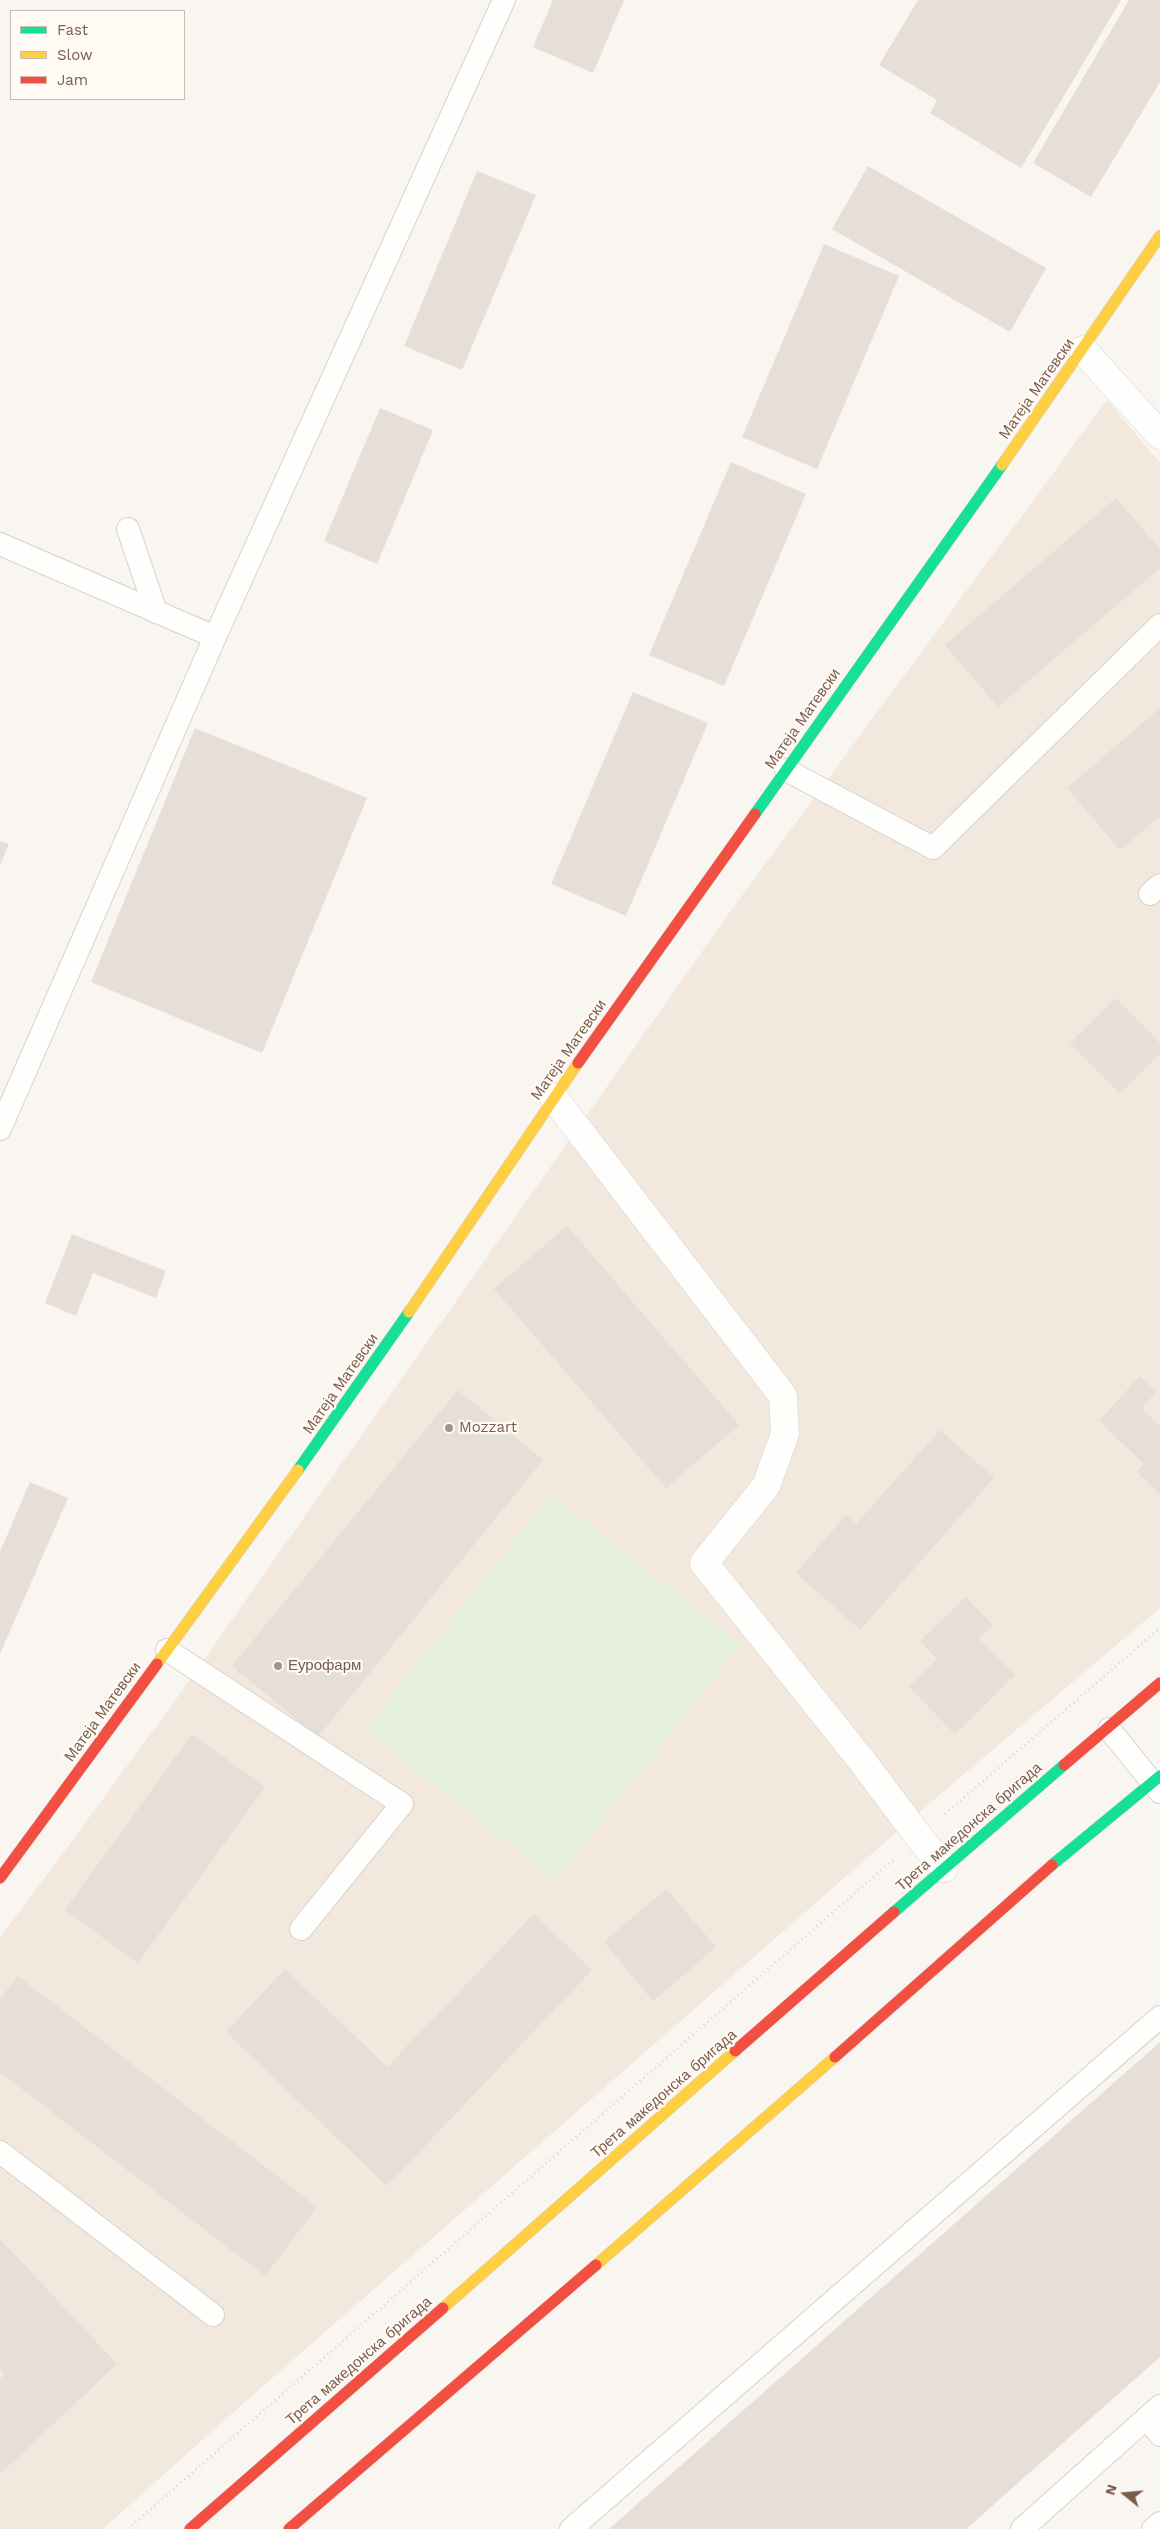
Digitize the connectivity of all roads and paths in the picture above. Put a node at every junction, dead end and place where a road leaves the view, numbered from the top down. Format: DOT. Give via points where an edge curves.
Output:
graph roads {
  1 [pos="504,0"];
  2 [pos="1160,236"];
  3 [pos="1083,350"];
  4 [pos="1160,435"];
  5 [pos="128,529"];
  6 [pos="0,544"];
  7 [pos="156,612"];
  8 [pos="1160,625"];
  9 [pos="214,637"];
  10 [pos="786,770"];
  11 [pos="554,1098"];
  12 [pos="0,1129"];
  13 [pos="1160,1628"];
  14 [pos="167,1650"];
  15 [pos="1160,1684"];
  16 [pos="1109,1729"];
  17 [pos="1157,1784"];
  18 [pos="919,1838"];
  19 [pos="944,1868"];
  20 [pos="0,1878"];
  21 [pos="301,1929"];
  22 [pos="1160,2016"];
  23 [pos="0,2152"];
  24 [pos="213,2315"];
  25 [pos="1156,2420"];
  26 [pos="1160,2523"];
  27 [pos="128,2529"];
  28 [pos="190,2529"];
  29 [pos="289,2529"];
  30 [pos="571,2529"];
  31 [pos="1022,2529"];
  32 [pos="1153,2529"];
  1 -- 9 [label="lane"];
  2 -- 3 [label="street, Матеја Матевски"];
  3 -- 4 [label="street"];
  3 -- 10 [label="street, Матеја Матевски"];
  5 -- 7 [label="lane"];
  6 -- 7 [label="lane"];
  7 -- 9 [label="lane"];
  8 -- 10 [label="lane" via="933,848"];
  9 -- 12 [label="lane"];
  10 -- 11 [label="street, Матеја Матевски"];
  11 -- 14 [label="street, Матеја Матевски" via="335,1420"];
  11 -- 18 [label="street" via="783,1396 785,1434 766,1486 704,1563 862,1761"];
  13 -- 18 [label="path"];
  14 -- 20 [label="street, Матеја Матевски"];
  14 -- 21 [label="lane" via="402,1804"];
  15 -- 16 [label="street, Трета македонска бригада"];
  16 -- 17 [label="lane"];
  16 -- 19 [label="street, Трета македонска бригада"];
  17 -- 29 [label="street" via="1084,1837 703,2173"];
  18 -- 19 [label="street"];
  18 -- 27 [label="path"];
  19 -- 28 [label="street, Трета македонска бригада"];
  22 -- 30 [label="lane"];
  23 -- 24 [label="lane"];
  25 -- 31 [label="lane"];
  26 -- 32 [label="lane"];
}
